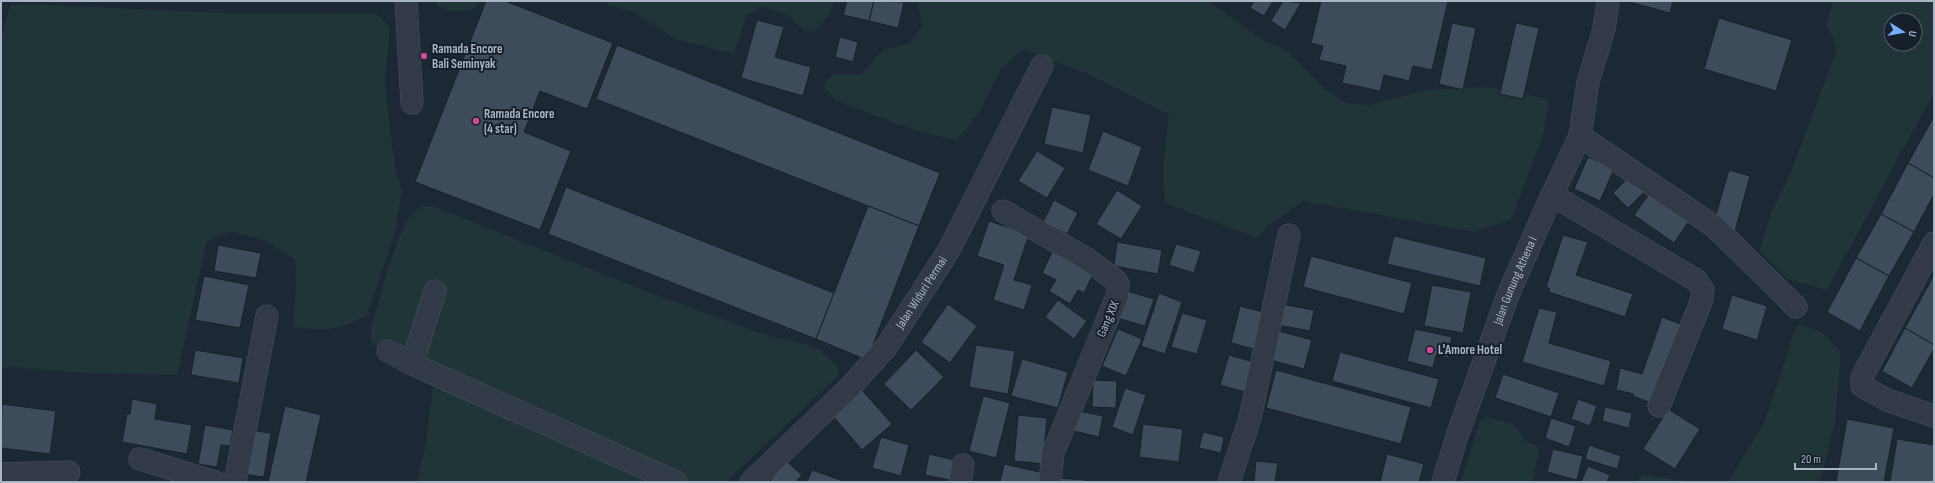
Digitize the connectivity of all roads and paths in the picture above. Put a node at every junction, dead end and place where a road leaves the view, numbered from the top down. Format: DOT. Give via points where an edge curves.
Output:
graph roads {
  1 [pos="406,1"];
  2 [pos="1608,1"];
  3 [pos="1042,66"];
  4 [pos="412,103"];
  5 [pos="1580,136"];
  6 [pos="1552,194"];
  7 [pos="1003,211"];
  8 [pos="1289,235"];
  9 [pos="1934,243"];
  10 [pos="435,291"];
  11 [pos="1796,307"];
  12 [pos="267,316"];
  13 [pos="388,351"];
  14 [pos="412,364"];
  15 [pos="1659,406"];
  16 [pos="1934,416"];
  17 [pos="140,459"];
  18 [pos="69,472"];
  19 [pos="1,474"];
  20 [pos="215,482"];
  21 [pos="235,482"];
  22 [pos="676,482"];
  23 [pos="751,482"];
  24 [pos="1050,482"];
  25 [pos="1229,482"];
  26 [pos="1443,482"];
  1 -- 4 [label="street"];
  2 -- 5 [label="street, Jalan Gunung Athena I" via="1604,29 1588,82"];
  3 -- 23 [label="street, Jalan Widuri Permai" via="948,250 887,346 851,386"];
  5 -- 6 [label="street, Jalan Gunung Athena I"];
  5 -- 11 [label="street" via="1715,227"];
  6 -- 15 [label="street" via="1696,280 1703,290 1701,302"];
  6 -- 26 [label="street, Jalan Gunung Athena I" via="1508,295"];
  7 -- 24 [label="street, Gang XIX" via="1087,259 1118,284 1118,296 1053,453"];
  8 -- 25 [label="street" via="1250,418"];
  9 -- 16 [label="street" via="1862,377 1862,386 1886,400"];
  10 -- 14 [label="street"];
  12 -- 21 [label="street"];
  13 -- 14 [label="street"];
  14 -- 22 [label="street"];
  17 -- 20 [label="street"];
  18 -- 19 [label="street"];
}
